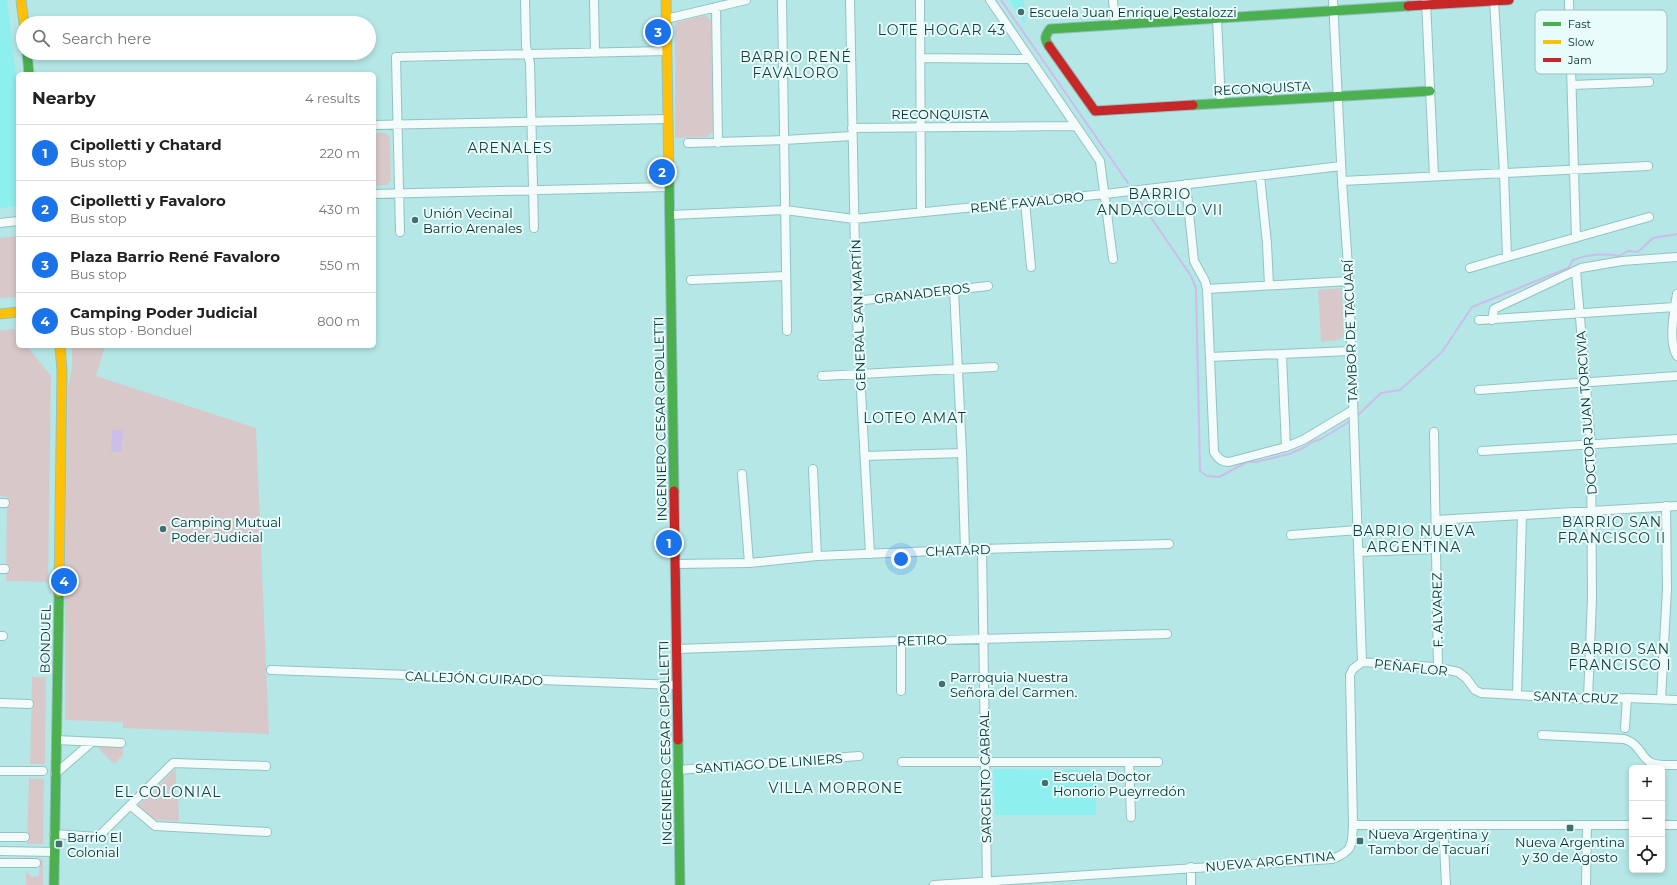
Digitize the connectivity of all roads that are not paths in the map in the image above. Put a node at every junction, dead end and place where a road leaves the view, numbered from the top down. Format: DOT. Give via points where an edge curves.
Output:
graph roads {
  1 [pos="21,0"];
  2 [pos="525,0"];
  3 [pos="594,0"];
  4 [pos="666,0"];
  5 [pos="746,0"];
  6 [pos="782,0"];
  7 [pos="850,0"];
  8 [pos="920,0"];
  9 [pos="990,0"];
  10 [pos="1113,0"];
  11 [pos="1333,0"];
  12 [pos="1494,0"];
  13 [pos="1509,0"];
  14 [pos="1569,0"];
  15 [pos="1426,2"];
  16 [pos="716,7"];
  17 [pos="1569,10"];
  18 [pos="1334,11"];
  19 [pos="23,16"];
  20 [pos="666,18"];
  21 [pos="1217,19"];
  22 [pos="1115,25"];
  23 [pos="667,51"];
  24 [pos="595,53"];
  25 [pos="528,54"];
  26 [pos="920,58"];
  27 [pos="1029,59"];
  28 [pos="28,60"];
  29 [pos="29,72"];
  30 [pos="1572,74"];
  31 [pos="1649,82"];
  32 [pos="1572,85"];
  33 [pos="1430,91"];
  34 [pos="1338,96"];
  35 [pos="1221,104"];
  36 [pos="668,119"];
  37 [pos="532,122"];
  38 [pos="376,125"];
  39 [pos="398,125"];
  40 [pos="1075,126"];
  41 [pos="921,127"];
  42 [pos="852,132"];
  43 [pos="784,140"];
  44 [pos="718,142"];
  45 [pos="688,143"];
  46 [pos="1341,166"];
  47 [pos="1648,166"];
  48 [pos="1575,170"];
  49 [pos="1504,173"];
  50 [pos="1260,176"];
  51 [pos="1434,176"];
  52 [pos="1342,181"];
  53 [pos="1186,184"];
  54 [pos="669,187"];
  55 [pos="533,190"];
  56 [pos="399,193"];
  57 [pos="376,194"];
  58 [pos="1105,194"];
  59 [pos="1025,202"];
  60 [pos="785,210"];
  61 [pos="921,212"];
  62 [pos="670,215"];
  63 [pos="1649,217"];
  64 [pos="854,219"];
  65 [pos="16,221"];
  66 [pos="0,223"];
  67 [pos="534,228"];
  68 [pos="400,232"];
  69 [pos="1576,238"];
  70 [pos="1506,257"];
  71 [pos="1677,257"];
  72 [pos="1112,259"];
  73 [pos="1031,266"];
  74 [pos="1470,268"];
  75 [pos="1576,271"];
  76 [pos="786,276"];
  77 [pos="691,280"];
  78 [pos="1349,280"];
  79 [pos="1269,285"];
  80 [pos="988,286"];
  81 [pos="954,290"];
  82 [pos="1207,290"];
  83 [pos="1677,294"];
  84 [pos="856,301"];
  85 [pos="1675,307"];
  86 [pos="16,312"];
  87 [pos="0,314"];
  88 [pos="1579,314"];
  89 [pos="1479,320"];
  90 [pos="1492,320"];
  91 [pos="787,331"];
  92 [pos="1675,340"];
  93 [pos="60,348"];
  94 [pos="1350,351"];
  95 [pos="1282,355"];
  96 [pos="1677,356"];
  97 [pos="1210,357"];
  98 [pos="994,367"];
  99 [pos="958,369"];
  100 [pos="859,374"];
  101 [pos="822,376"];
  102 [pos="1677,376"];
  103 [pos="1585,383"];
  104 [pos="1479,390"];
  105 [pos="1353,412"];
  106 [pos="1434,432"];
  107 [pos="1677,439"];
  108 [pos="1591,445"];
  109 [pos="1286,447"];
  110 [pos="1482,451"];
  111 [pos="962,453"];
  112 [pos="865,456"];
  113 [pos="813,469"];
  114 [pos="742,474"];
  115 [pos="1666,506"];
  116 [pos="1677,506"];
  117 [pos="1592,511"];
  118 [pos="1522,515"];
  119 [pos="1436,520"];
  120 [pos="1358,530"];
  121 [pos="1291,535"];
  122 [pos="1169,544"];
  123 [pos="982,549"];
  124 [pos="1436,549"];
  125 [pos="965,550"];
  126 [pos="1358,552"];
  127 [pos="870,554"];
  128 [pos="817,556"];
  129 [pos="749,563"];
  130 [pos="675,564"];
  131 [pos="1167,634"];
  132 [pos="983,638"];
  133 [pos="901,641"];
  134 [pos="677,649"];
  135 [pos="1362,662"];
  136 [pos="1438,668"];
  137 [pos="271,670"];
  138 [pos="677,685"];
  139 [pos="1475,690"];
  140 [pos="901,691"];
  141 [pos="1517,694"];
  142 [pos="1627,698"];
  143 [pos="1588,699"];
  144 [pos="1661,700"];
  145 [pos="1677,700"];
  146 [pos="0,703"];
  147 [pos="29,704"];
  148 [pos="1625,728"];
  149 [pos="1542,735"];
  150 [pos="56,740"];
  151 [pos="92,742"];
  152 [pos="122,743"];
  153 [pos="859,756"];
  154 [pos="902,762"];
  155 [pos="985,762"];
  156 [pos="1130,762"];
  157 [pos="1158,762"];
  158 [pos="1677,765"];
  159 [pos="266,766"];
  160 [pos="678,770"];
  161 [pos="0,771"];
  162 [pos="43,771"];
  163 [pos="55,774"];
  164 [pos="130,805"];
  165 [pos="1131,817"];
  166 [pos="1353,825"];
  167 [pos="1443,825"];
  168 [pos="1587,825"];
  169 [pos="1629,825"];
  170 [pos="1665,825"];
  171 [pos="1677,825"];
  172 [pos="267,832"];
  173 [pos="54,834"];
  174 [pos="0,837"];
  175 [pos="25,837"];
  176 [pos="0,851"];
  177 [pos="54,852"];
  178 [pos="0,863"];
  179 [pos="36,863"];
  180 [pos="1191,867"];
  181 [pos="987,883"];
  182 [pos="54,885"];
  183 [pos="680,885"];
  184 [pos="934,885"];
  185 [pos="1191,885"];
  186 [pos="1446,885"];
  187 [pos="1586,885"];
  1 -- 19 [label="street"];
  2 -- 25 [label="street"];
  3 -- 24 [label="street"];
  4 -- 20 [label="street, INGENIERO CESAR CIPOLLETTI"];
  5 -- 16 [label="street"];
  6 -- 43 [label="street"];
  7 -- 42 [label="street, GENERAL SAN MARTÍN"];
  8 -- 26 [label="street"];
  9 -- 27 [label="street"];
  10 -- 22 [label="street"];
  11 -- 18 [label="street, TAMBOR DE TACUARÍ"];
  12 -- 13 [label="street"];
  12 -- 15 [label="street"];
  12 -- 49 [label="street"];
  14 -- 17 [label="street"];
  15 -- 18 [label="street"];
  15 -- 33 [label="street"];
  16 -- 20 [label="street"];
  16 -- 44 [label="street"];
  18 -- 21 [label="street"];
  18 -- 34 [label="street, TAMBOR DE TACUARÍ"];
  20 -- 23 [label="street, INGENIERO CESAR CIPOLLETTI"];
  21 -- 22 [label="street"];
  21 -- 35 [label="street"];
  22 -- 35 [label="street, RECONQUISTA" via="1050,29 1045,36 1045,41 1095,111"];
  23 -- 24 [label="street"];
  23 -- 36 [label="street, INGENIERO CESAR CIPOLLETTI"];
  24 -- 25 [label="street"];
  25 -- 37 [label="street"];
  25 -- 39 [label="street" via="396,57"];
  26 -- 27 [label="street"];
  26 -- 41 [label="street"];
  27 -- 40 [label="street"];
  28 -- 29 [label="street"];
  30 -- 32 [label="street"];
  31 -- 32 [label="street"];
  32 -- 48 [label="street"];
  33 -- 34 [label="street, RECONQUISTA"];
  33 -- 51 [label="street"];
  34 -- 35 [label="street, RECONQUISTA"];
  34 -- 46 [label="street, TAMBOR DE TACUARÍ"];
  36 -- 37 [label="street"];
  36 -- 54 [label="street, INGENIERO CESAR CIPOLLETTI"];
  37 -- 39 [label="street"];
  37 -- 55 [label="street"];
  38 -- 39 [label="street"];
  39 -- 56 [label="street"];
  40 -- 41 [label="street, RECONQUISTA"];
  40 -- 58 [label="street" via="1100,161"];
  41 -- 42 [label="street, RECONQUISTA"];
  41 -- 61 [label="street"];
  42 -- 43 [label="street, RECONQUISTA"];
  42 -- 64 [label="street, GENERAL SAN MARTÍN"];
  43 -- 44 [label="street, RECONQUISTA"];
  43 -- 60 [label="street"];
  44 -- 45 [label="street, RECONQUISTA"];
  46 -- 50 [label="street, RENÉ FAVALORO"];
  46 -- 52 [label="street, TAMBOR DE TACUARÍ"];
  47 -- 48 [label="street"];
  48 -- 49 [label="street"];
  48 -- 69 [label="street"];
  49 -- 51 [label="street"];
  49 -- 70 [label="street"];
  50 -- 53 [label="street, RENÉ FAVALORO"];
  50 -- 79 [label="street"];
  51 -- 52 [label="street"];
  52 -- 78 [label="street, TAMBOR DE TACUARÍ"];
  53 -- 58 [label="street, RENÉ FAVALORO"];
  53 -- 82 [label="street" via="1193,256"];
  54 -- 55 [label="street"];
  54 -- 62 [label="street, INGENIERO CESAR CIPOLLETTI"];
  55 -- 56 [label="street"];
  55 -- 67 [label="street"];
  56 -- 57 [label="street"];
  56 -- 68 [label="street"];
  58 -- 59 [label="street, RENÉ FAVALORO"];
  58 -- 72 [label="street"];
  59 -- 61 [label="street, RENÉ FAVALORO"];
  59 -- 73 [label="street"];
  60 -- 62 [label="street, RENÉ FAVALORO"];
  60 -- 64 [label="street, RENÉ FAVALORO"];
  60 -- 76 [label="street"];
  61 -- 64 [label="street, RENÉ FAVALORO"];
  62 -- 130 [label="street, INGENIERO CESAR CIPOLLETTI"];
  63 -- 69 [label="street"];
  64 -- 84 [label="street, GENERAL SAN MARTÍN"];
  65 -- 66 [label="street"];
  69 -- 70 [label="street"];
  70 -- 74 [label="street"];
  71 -- 75 [label="street" via="1598,264"];
  75 -- 88 [label="street, DOCTOR JUAN TORCIVIA"];
  75 -- 90 [label="street" via="1494,309"];
  76 -- 77 [label="street"];
  76 -- 91 [label="street"];
  78 -- 79 [label="street"];
  78 -- 94 [label="street, TAMBOR DE TACUARÍ"];
  79 -- 82 [label="street"];
  80 -- 81 [label="street, GRANADEROS"];
  81 -- 84 [label="street, GRANADEROS"];
  81 -- 99 [label="street"];
  82 -- 97 [label="street"];
  83 -- 85 [label="street"];
  84 -- 100 [label="street, GENERAL SAN MARTÍN"];
  85 -- 88 [label="street"];
  85 -- 92 [label="street"];
  86 -- 87 [label="street"];
  88 -- 90 [label="street"];
  88 -- 103 [label="street, DOCTOR JUAN TORCIVIA"];
  89 -- 90 [label="street"];
  92 -- 96 [label="street" via="1674,352"];
  93 -- 150 [label="street, BONDUEL" via="62,371"];
  94 -- 95 [label="street"];
  94 -- 105 [label="street, TAMBOR DE TACUARÍ"];
  95 -- 97 [label="street"];
  95 -- 109 [label="street"];
  97 -- 109 [label="street" via="1214,452 1219,458 1229,462"];
  98 -- 99 [label="street"];
  99 -- 100 [label="street"];
  99 -- 111 [label="street"];
  100 -- 101 [label="street"];
  100 -- 112 [label="street, GENERAL SAN MARTÍN"];
  102 -- 103 [label="street"];
  103 -- 104 [label="street"];
  103 -- 108 [label="street, DOCTOR JUAN TORCIVIA"];
  105 -- 109 [label="street"];
  105 -- 120 [label="street, TAMBOR DE TACUARÍ"];
  106 -- 119 [label="street, F. ALVAREZ"];
  107 -- 108 [label="street"];
  108 -- 110 [label="street"];
  108 -- 117 [label="street, DOCTOR JUAN TORCIVIA"];
  111 -- 112 [label="street"];
  111 -- 125 [label="street"];
  112 -- 127 [label="street, GENERAL SAN MARTÍN"];
  113 -- 128 [label="street"];
  114 -- 129 [label="street"];
  115 -- 116 [label="street"];
  115 -- 117 [label="street"];
  115 -- 144 [label="street" via="1667,588"];
  117 -- 118 [label="street"];
  117 -- 143 [label="street, DOCTOR JUAN TORCIVIA"];
  118 -- 119 [label="street"];
  118 -- 141 [label="street"];
  119 -- 124 [label="street, F. ALVAREZ"];
  120 -- 121 [label="street"];
  120 -- 126 [label="street, TAMBOR DE TACUARÍ"];
  122 -- 123 [label="street, CHATARD"];
  123 -- 125 [label="street, CHATARD"];
  123 -- 132 [label="street, SARGENTO CABRAL"];
  124 -- 126 [label="street"];
  124 -- 136 [label="street, F. ALVAREZ"];
  125 -- 127 [label="street, CHATARD"];
  126 -- 135 [label="street, TAMBOR DE TACUARÍ"];
  127 -- 128 [label="street, CHATARD"];
  128 -- 129 [label="street, CHATARD"];
  129 -- 130 [label="street, CHATARD"];
  130 -- 134 [label="street, INGENIERO CESAR CIPOLLETTI"];
  131 -- 132 [label="street, RETIRO"];
  132 -- 133 [label="street, RETIRO"];
  132 -- 155 [label="street, SARGENTO CABRAL"];
  133 -- 134 [label="street, RETIRO"];
  133 -- 140 [label="street"];
  134 -- 138 [label="street, INGENIERO CESAR CIPOLLETTI"];
  135 -- 136 [label="street, PEÑAFLOR"];
  135 -- 166 [label="street" via="1350,675"];
  136 -- 139 [label="street, PEÑAFLOR" via="1458,672"];
  137 -- 138 [label="street, CALLEJÓN GUIRADO"];
  138 -- 160 [label="street, INGENIERO CESAR CIPOLLETTI"];
  139 -- 141 [label="street, SANTA CRUZ" via="1481,693"];
  141 -- 143 [label="street, SANTA CRUZ"];
  142 -- 143 [label="street, SANTA CRUZ"];
  142 -- 144 [label="street, SANTA CRUZ"];
  142 -- 148 [label="street"];
  144 -- 145 [label="street, SANTA CRUZ"];
  146 -- 147 [label="street"];
  149 -- 158 [label="street" via="1624,739 1635,744 1652,763"];
  150 -- 151 [label="street"];
  150 -- 163 [label="street, BONDUEL"];
  151 -- 152 [label="street"];
  151 -- 163 [label="street"];
  153 -- 160 [label="street, SANTIAGO DE LINIERS"];
  154 -- 155 [label="street"];
  155 -- 156 [label="street"];
  155 -- 181 [label="street, SARGENTO CABRAL"];
  156 -- 157 [label="street"];
  156 -- 165 [label="street"];
  159 -- 164 [label="street" via="173,762"];
  160 -- 183 [label="street, INGENIERO CESAR CIPOLLETTI"];
  161 -- 162 [label="street"];
  163 -- 173 [label="street, BONDUEL"];
  164 -- 172 [label="street" via="155,826"];
  164 -- 173 [label="street" via="98,836"];
  166 -- 167 [label="street"];
  166 -- 180 [label="street, NUEVA ARGENTINA" via="1350,848 1332,859"];
  167 -- 168 [label="street"];
  167 -- 186 [label="street"];
  168 -- 169 [label="street"];
  168 -- 187 [label="street"];
  170 -- 171 [label="street"];
  173 -- 177 [label="street, BONDUEL"];
  174 -- 175 [label="street"];
  176 -- 177 [label="street"];
  177 -- 182 [label="street, BONDUEL"];
  178 -- 179 [label="street"];
  180 -- 181 [label="street, NUEVA ARGENTINA"];
  180 -- 185 [label="street"];
  181 -- 184 [label="street, NUEVA ARGENTINA"];
}
